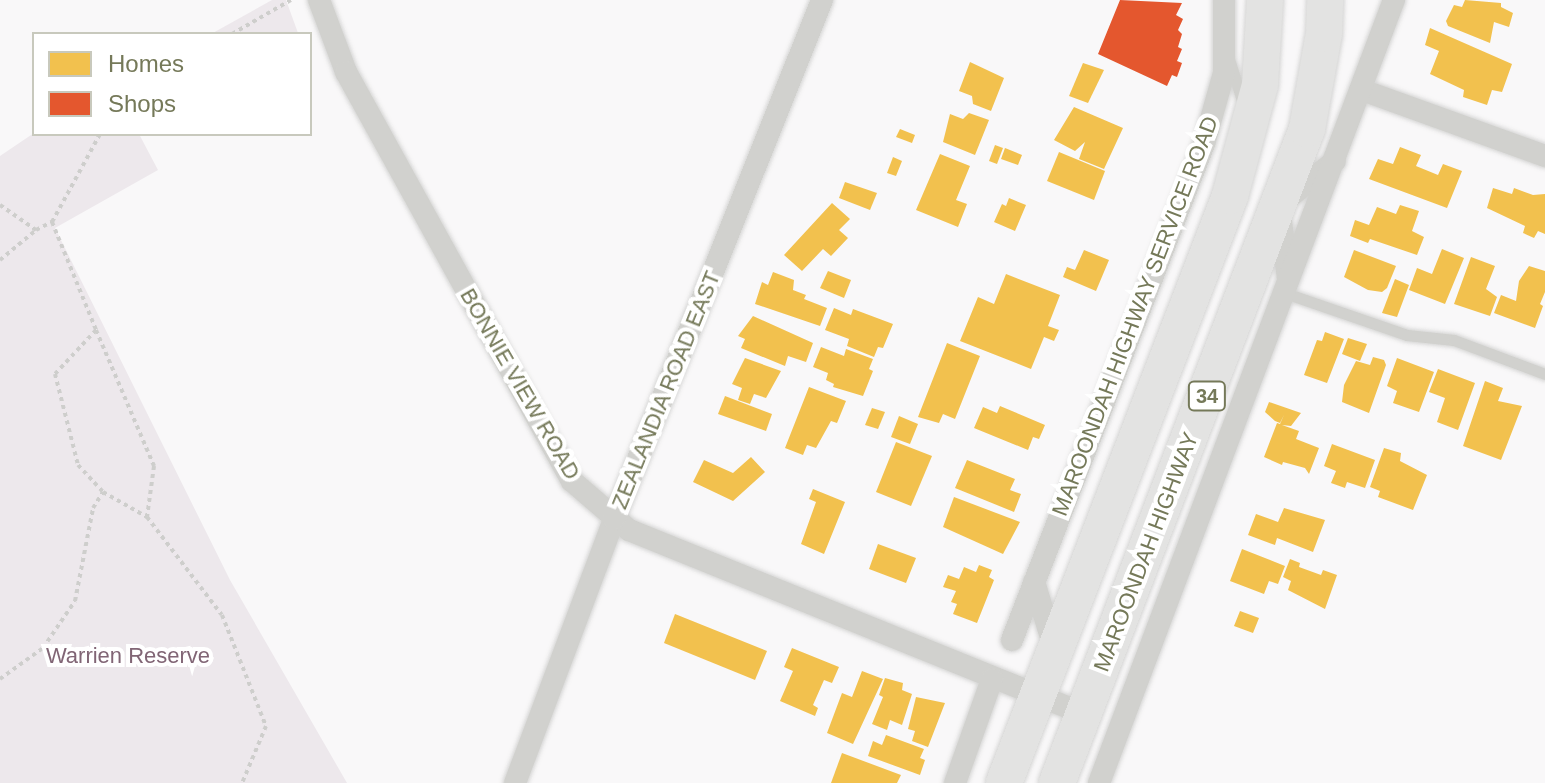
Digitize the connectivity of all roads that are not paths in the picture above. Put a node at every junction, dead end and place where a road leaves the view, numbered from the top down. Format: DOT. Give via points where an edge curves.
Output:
graph roads {
  1 [pos="319,0"];
  2 [pos="822,0"];
  3 [pos="1224,0"];
  4 [pos="1265,0"];
  5 [pos="1325,0"];
  6 [pos="1394,0"];
  7 [pos="1226,48"];
  8 [pos="1362,90"];
  9 [pos="1250,127"];
  10 [pos="1545,156"];
  11 [pos="1336,160"];
  12 [pos="1279,205"];
  13 [pos="1287,289"];
  14 [pos="1545,374"];
  15 [pos="614,519"];
  16 [pos="1034,582"];
  17 [pos="1012,640"];
  18 [pos="1054,647"];
  19 [pos="992,679"];
  20 [pos="1037,696"];
  21 [pos="1083,713"];
  22 [pos="515,783"];
  23 [pos="955,783"];
  24 [pos="1004,783"];
  25 [pos="1057,783"];
  26 [pos="1099,783"];
  1 -- 15 [label="street, BONNIE VIEW ROAD" via="346,72 572,481"];
  2 -- 15 [label="street, ZEALANDIA ROAD EAST"];
  3 -- 7 [label="street, MAROONDAH HIGHWAY SERVICE ROAD"];
  4 -- 9 [label="highway, 34" via="1260,85"];
  5 -- 12 [label="highway, MAROONDAH HIGHWAY / 34" via="1307,129"];
  6 -- 8 [label="street"];
  7 -- 9 [label="lane, MAROONDAH HIGHWAY SERVICE ROAD"];
  7 -- 16 [label="street, MAROONDAH HIGHWAY SERVICE ROAD" via="1204,144"];
  8 -- 10 [label="street"];
  8 -- 11 [label="street"];
  9 -- 18 [label="highway, 34" via="1230,196"];
  11 -- 12 [label="street"];
  11 -- 13 [label="street"];
  12 -- 13 [label="street"];
  12 -- 21 [label="highway, MAROONDAH HIGHWAY / 34"];
  13 -- 14 [label="lane" via="1407,335 1454,340"];
  13 -- 26 [label="street"];
  15 -- 19 [label="street, BONNIE VIEW ROAD" via="629,530"];
  15 -- 22 [label="street, ZEALANDIA ROAD EAST"];
  16 -- 17 [label="street, MAROONDAH HIGHWAY SERVICE ROAD"];
  16 -- 18 [label="street"];
  18 -- 20 [label="highway, 34"];
  19 -- 20 [label="street, BONNIE VIEW ROAD"];
  19 -- 23 [label="street"];
  20 -- 21 [label="street, BONNIE VIEW ROAD"];
  20 -- 24 [label="highway, 34"];
  21 -- 25 [label="highway, MAROONDAH HIGHWAY / 34"];
}
